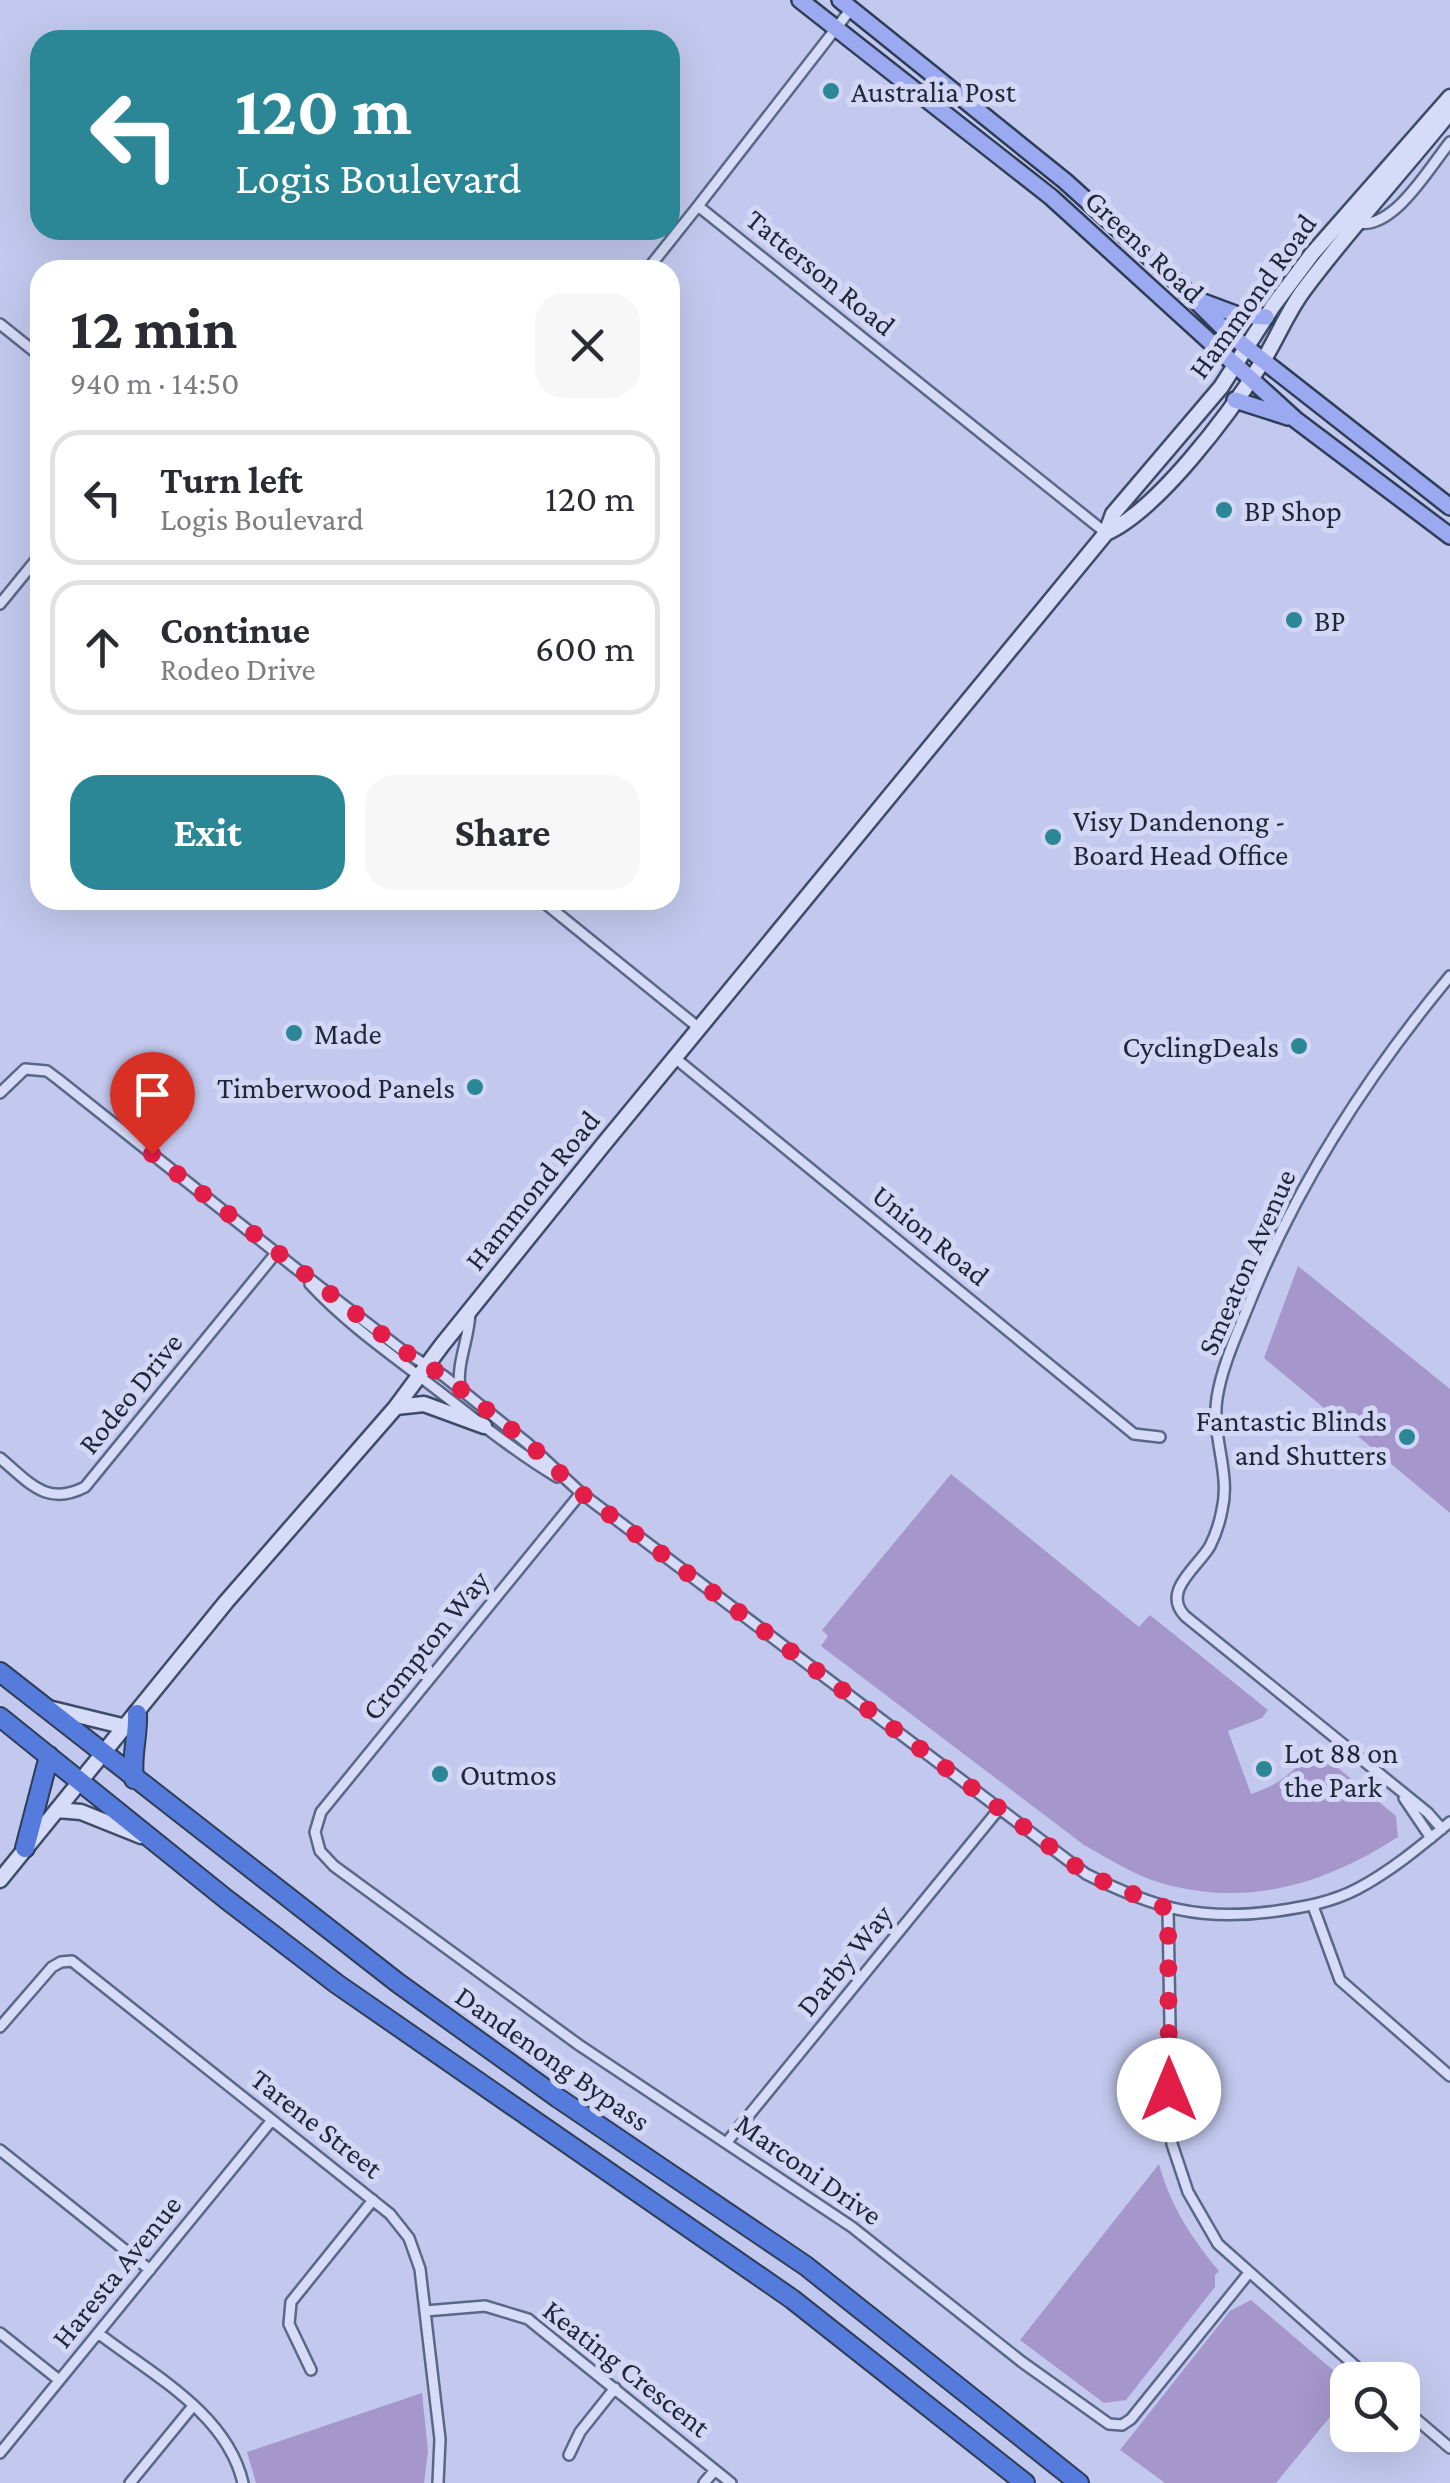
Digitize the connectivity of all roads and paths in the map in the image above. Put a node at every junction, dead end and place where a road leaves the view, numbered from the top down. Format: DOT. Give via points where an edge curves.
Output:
graph roads {
  1 [pos="800,0"];
  2 [pos="846,4"];
  3 [pos="836,28"];
  4 [pos="1450,97"];
  5 [pos="1450,112"];
  6 [pos="1450,142"];
  7 [pos="1045,165"];
  8 [pos="1032,182"];
  9 [pos="698,206"];
  10 [pos="1358,224"];
  11 [pos="680,229"];
  12 [pos="671,240"];
  13 [pos="655,260"];
  14 [pos="1194,299"];
  15 [pos="1266,318"];
  16 [pos="0,324"];
  17 [pos="30,348"];
  18 [pos="1248,348"];
  19 [pos="1264,360"];
  20 [pos="1234,366"];
  21 [pos="1251,380"];
  22 [pos="1236,400"];
  23 [pos="1296,420"];
  24 [pos="1450,508"];
  25 [pos="1106,532"];
  26 [pos="1450,536"];
  27 [pos="30,567"];
  28 [pos="0,604"];
  29 [pos="553,910"];
  30 [pos="1450,976"];
  31 [pos="700,1028"];
  32 [pos="675,1058"];
  33 [pos="0,1093"];
  34 [pos="276,1253"];
  35 [pos="470,1311"];
  36 [pos="423,1371"];
  37 [pos="462,1390"];
  38 [pos="396,1407"];
  39 [pos="484,1426"];
  40 [pos="1160,1438"];
  41 [pos="0,1458"];
  42 [pos="571,1485"];
  43 [pos="581,1493"];
  44 [pos="0,1672"];
  45 [pos="42,1706"];
  46 [pos="0,1717"];
  47 [pos="131,1721"];
  48 [pos="103,1755"];
  49 [pos="48,1756"];
  50 [pos="134,1779"];
  51 [pos="81,1782"];
  52 [pos="1400,1792"];
  53 [pos="999,1809"];
  54 [pos="57,1810"];
  55 [pos="1446,1825"];
  56 [pos="315,1832"];
  57 [pos="1431,1838"];
  58 [pos="156,1843"];
  59 [pos="25,1848"];
  60 [pos="0,1880"];
  61 [pos="1313,1906"];
  62 [pos="1168,1909"];
  63 [pos="0,2027"];
  64 [pos="1450,2076"];
  65 [pos="272,2120"];
  66 [pos="727,2142"];
  67 [pos="0,2150"];
  68 [pos="374,2200"];
  69 [pos="150,2270"];
  70 [pos="1248,2274"];
  71 [pos="425,2311"];
  72 [pos="98,2332"];
  73 [pos="0,2334"];
  74 [pos="1350,2362"];
  75 [pos="311,2370"];
  76 [pos="59,2380"];
  77 [pos="615,2388"];
  78 [pos="193,2406"];
  79 [pos="1420,2422"];
  80 [pos="1450,2448"];
  81 [pos="0,2453"];
  82 [pos="569,2456"];
  83 [pos="715,2470"];
  84 [pos="130,2483"];
  85 [pos="243,2483"];
  86 [pos="438,2483"];
  87 [pos="704,2483"];
  88 [pos="731,2483"];
  89 [pos="1025,2483"];
  90 [pos="1079,2483"];
  1 -- 3 [label="main road, Greens Road"];
  2 -- 3 [label="street"];
  2 -- 7 [label="main road, Greens Road"];
  3 -- 8 [label="main road, Greens Road"];
  3 -- 9 [label="street"];
  4 -- 15 [label="main road, Hammond Road" via="1312,254"];
  5 -- 10 [label="main road, Hammond Road"];
  6 -- 10 [label="street" via="1389,216"];
  7 -- 8 [label="main road"];
  7 -- 14 [label="main road, Greens Road"];
  8 -- 20 [label="main road, Greens Road"];
  9 -- 11 [label="street"];
  9 -- 25 [label="street, Tatterson Road"];
  10 -- 19 [label="main road, Hammond Road" via="1300,295"];
  12 -- 13 [label="street"];
  14 -- 15 [label="main road"];
  14 -- 18 [label="main road, Greens Road"];
  15 -- 18 [label="main road, Hammond Road"];
  16 -- 17 [label="street"];
  18 -- 19 [label="main road, Greens Road"];
  18 -- 20 [label="main road, Hammond Road"];
  19 -- 21 [label="main road, Hammond Road"];
  19 -- 24 [label="main road, Greens Road"];
  20 -- 21 [label="main road, Greens Road"];
  20 -- 25 [label="main road, Hammond Road"];
  21 -- 22 [label="main road, Hammond Road"];
  21 -- 23 [label="main road, Greens Road"];
  22 -- 23 [label="main road"];
  22 -- 25 [label="main road, Hammond Road" via="1174,476 1124,525"];
  23 -- 26 [label="main road, Greens Road"];
  25 -- 31 [label="main road, Hammond Road"];
  27 -- 28 [label="street"];
  29 -- 31 [label="street"];
  30 -- 52 [label="street, Smeaton Avenue" via="1352,1105 1263,1269 1217,1395 1223,1508 1211,1545 1176,1596 1185,1616"];
  31 -- 32 [label="main road, Hammond Road"];
  32 -- 35 [label="main road, Hammond Road"];
  32 -- 40 [label="street, Union Road" via="1134,1434"];
  33 -- 34 [label="street" via="25,1068 47,1071"];
  34 -- 36 [label="street"];
  34 -- 41 [label="street, Rodeo Drive" via="85,1487 54,1496"];
  35 -- 36 [label="main road, Hammond Road"];
  35 -- 37 [label="street"];
  36 -- 37 [label="street"];
  36 -- 38 [label="main road, Hammond Road"];
  36 -- 39 [label="street"];
  37 -- 42 [label="street"];
  38 -- 39 [label="main road" via="424,1404"];
  38 -- 47 [label="main road, Hammond Road"];
  39 -- 42 [label="street"];
  42 -- 43 [label="street"];
  43 -- 53 [label="street"];
  43 -- 56 [label="street, Crompton Way" via="321,1812"];
  44 -- 45 [label="highway, Dandenong Bypass"];
  45 -- 47 [label="main road"];
  45 -- 48 [label="highway, Dandenong Bypass"];
  46 -- 49 [label="highway, Dandenong Bypass"];
  47 -- 48 [label="main road, Hammond Road"];
  47 -- 50 [label="highway" via="138,1732"];
  48 -- 50 [label="highway, Dandenong Bypass"];
  48 -- 51 [label="main road, Hammond Road"];
  49 -- 51 [label="highway, Dandenong Bypass"];
  49 -- 59 [label="highway"];
  50 -- 90 [label="highway, Dandenong Bypass" via="398,1983 829,2283"];
  51 -- 54 [label="main road, Hammond Road"];
  51 -- 58 [label="highway, Dandenong Bypass"];
  52 -- 55 [label="street, Smeaton Avenue"];
  52 -- 57 [label="street, Smeaton Avenue"];
  53 -- 62 [label="street" via="1086,1874"];
  53 -- 66 [label="street, Darby Way"];
  54 -- 58 [label="main road" via="96,1817"];
  54 -- 59 [label="main road, Hammond Road"];
  55 -- 57 [label="street"];
  56 -- 66 [label="street, Marconi Drive" via="320,1850 376,1898"];
  57 -- 61 [label="street" via="1356,1890"];
  58 -- 89 [label="highway, Dandenong Bypass" via="383,2018 792,2298"];
  59 -- 60 [label="main road, Hammond Road"];
  61 -- 62 [label="street" via="1238,1917"];
  61 -- 64 [label="street" via="1340,1980"];
  62 -- 70 [label="street" via="1172,2144 1188,2192 1218,2244"];
  63 -- 65 [label="street, Tarene Street" via="52,1967 72,1962"];
  65 -- 68 [label="street, Tarene Street"];
  65 -- 69 [label="street, Haresta Avenue"];
  66 -- 70 [label="street, Marconi Drive" via="852,2227 1109,2424 1131,2419"];
  67 -- 69 [label="street"];
  68 -- 71 [label="street, Tarene Street" via="409,2238"];
  68 -- 75 [label="street" via="291,2302 289,2324"];
  69 -- 72 [label="street, Haresta Avenue"];
  70 -- 74 [label="street"];
  71 -- 77 [label="street, Keating Crescent" via="470,2306 513,2312"];
  71 -- 86 [label="street, Tarene Street" via="440,2439"];
  72 -- 76 [label="street, Haresta Avenue"];
  72 -- 78 [label="street"];
  73 -- 76 [label="street"];
  76 -- 81 [label="street, Haresta Avenue"];
  77 -- 82 [label="street"];
  77 -- 83 [label="street, Keating Crescent"];
  78 -- 84 [label="street"];
  78 -- 85 [label="street" via="228,2444"];
  79 -- 80 [label="street"];
  83 -- 87 [label="street"];
  83 -- 88 [label="street, Keating Crescent"];
}
